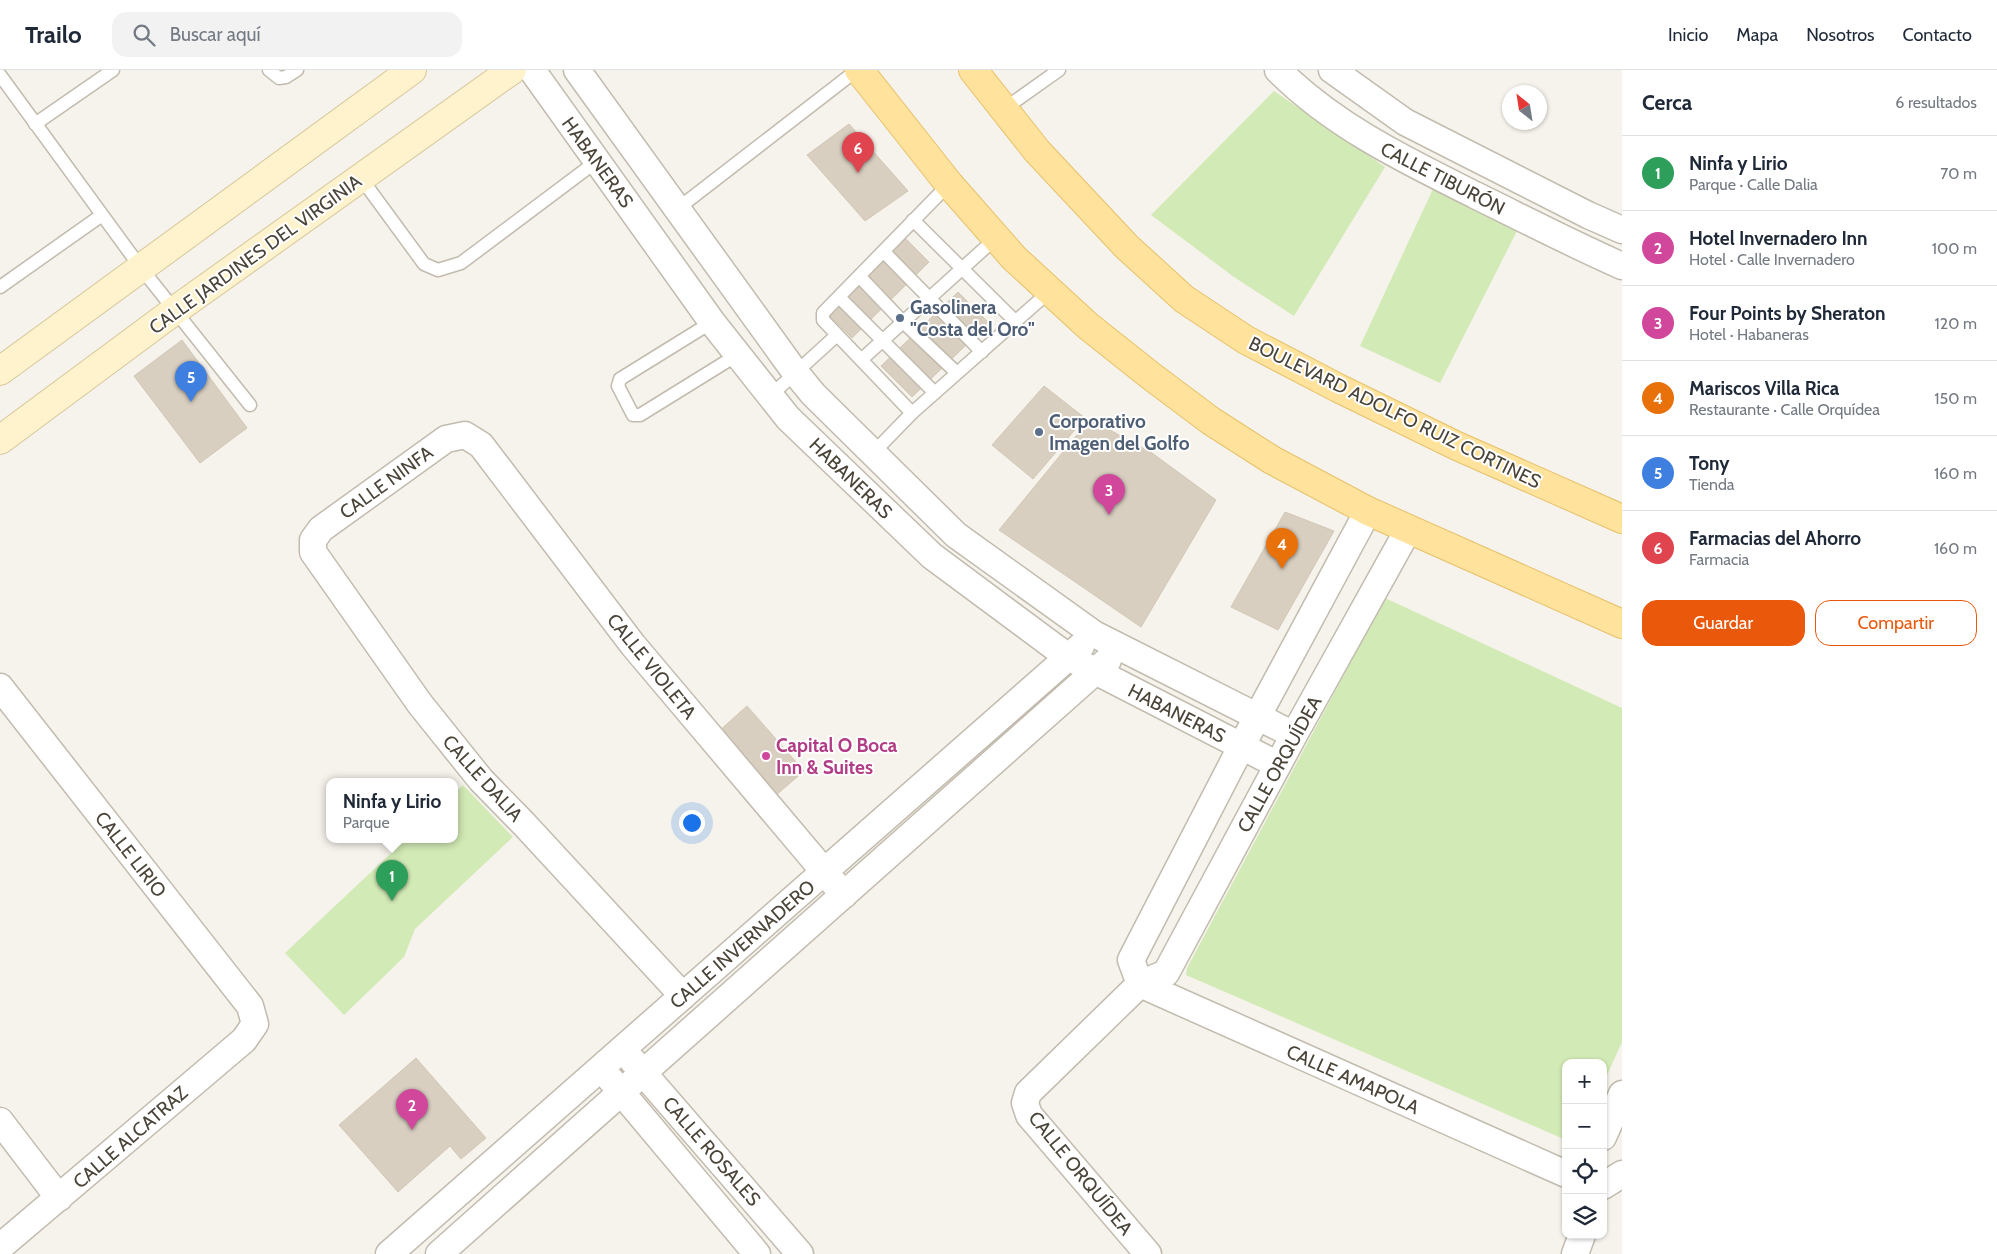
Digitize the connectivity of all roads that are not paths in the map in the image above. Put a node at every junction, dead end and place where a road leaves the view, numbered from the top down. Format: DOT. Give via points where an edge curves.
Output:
graph roads {
  1 [pos="113,70"];
  2 [pos="269,70"];
  3 [pos="297,70"];
  4 [pos="412,70"];
  5 [pos="512,70"];
  6 [pos="532,70"];
  7 [pos="576,70"];
  8 [pos="858,70"];
  9 [pos="973,70"];
  10 [pos="1059,70"];
  11 [pos="1278,70"];
  12 [pos="1332,70"];
  13 [pos="0,75"];
  14 [pos="1004,109"];
  15 [pos="35,124"];
  16 [pos="597,161"];
  17 [pos="361,178"];
  18 [pos="949,184"];
  19 [pos="676,210"];
  20 [pos="102,215"];
  21 [pos="913,220"];
  22 [pos="1622,230"];
  23 [pos="996,238"];
  24 [pos="884,252"];
  25 [pos="1622,266"];
  26 [pos="141,268"];
  27 [pos="962,269"];
  28 [pos="860,277"];
  29 [pos="0,287"];
  30 [pos="1050,291"];
  31 [pos="839,297"];
  32 [pos="928,299"];
  33 [pos="174,311"];
  34 [pos="712,322"];
  35 [pos="903,322"];
  36 [pos="1016,322"];
  37 [pos="837,335"];
  38 [pos="882,341"];
  39 [pos="982,352"];
  40 [pos="737,355"];
  41 [pos="860,360"];
  42 [pos="0,371"];
  43 [pos="794,372"];
  44 [pos="958,373"];
  45 [pos="935,393"];
  46 [pos="770,396"];
  47 [pos="250,405"];
  48 [pos="912,413"];
  49 [pos="465,435"];
  50 [pos="0,440"];
  51 [pos="873,453"];
  52 [pos="1368,512"];
  53 [pos="1622,519"];
  54 [pos="1408,530"];
  55 [pos="313,540"];
  56 [pos="1622,624"];
  57 [pos="1094,634"];
  58 [pos="1121,648"];
  59 [pos="1068,657"];
  60 [pos="1096,671"];
  61 [pos="0,687"];
  62 [pos="1258,715"];
  63 [pos="1294,735"];
  64 [pos="1241,747"];
  65 [pos="1278,765"];
  66 [pos="824,872"];
  67 [pos="844,895"];
  68 [pos="1140,984"];
  69 [pos="683,996"];
  70 [pos="255,1024"];
  71 [pos="622,1050"];
  72 [pos="601,1068"];
  73 [pos="644,1072"];
  74 [pos="622,1092"];
  75 [pos="1622,1094"];
  76 [pos="0,1121"];
  77 [pos="1607,1129"];
  78 [pos="1562,1172"];
  79 [pos="1622,1174"];
  80 [pos="1607,1183"];
  81 [pos="1607,1193"];
  82 [pos="59,1198"];
  83 [pos="1622,1200"];
  84 [pos="1581,1239"];
  85 [pos="0,1246"];
  86 [pos="456,1248"];
  87 [pos="389,1254"];
  88 [pos="757,1254"];
  89 [pos="800,1254"];
  90 [pos="1148,1254"];
  91 [pos="1575,1254"];
  1 -- 15 [label="lane"];
  2 -- 3 [label="lane" via="279,78"];
  4 -- 26 [label="street"];
  5 -- 17 [label="street, CALLE JARDINES DEL VIRGINIA"];
  6 -- 16 [label="street, HABANERAS"];
  7 -- 19 [label="street, HABANERAS"];
  8 -- 18 [label="main road"];
  8 -- 19 [label="lane"];
  9 -- 14 [label="main road, BOULEVARD ADOLFO RUIZ CORTINES"];
  10 -- 14 [label="lane"];
  11 -- 25 [label="street, CALLE TIBURÓN" via="1338,121 1388,152"];
  12 -- 22 [label="street, CALLE TIBURÓN" via="1405,122"];
  13 -- 15 [label="lane"];
  14 -- 53 [label="main road, BOULEVARD ADOLFO RUIZ CORTINES" via="1037,151 1127,247 1192,304 1246,340 1457,446"];
  15 -- 20 [label="lane"];
  16 -- 17 [label="lane" via="461,264 438,270 424,264"];
  16 -- 34 [label="street, HABANERAS"];
  17 -- 33 [label="street, CALLE JARDINES DEL VIRGINIA"];
  18 -- 21 [label="lane"];
  18 -- 23 [label="main road"];
  19 -- 43 [label="street, HABANERAS"];
  20 -- 26 [label="lane"];
  20 -- 29 [label="lane"];
  21 -- 24 [label="lane"];
  21 -- 27 [label="lane"];
  23 -- 27 [label="lane"];
  23 -- 30 [label="main road"];
  24 -- 28 [label="lane"];
  24 -- 32 [label="lane"];
  26 -- 33 [label="lane"];
  26 -- 42 [label="street"];
  27 -- 32 [label="lane"];
  27 -- 36 [label="lane"];
  28 -- 31 [label="lane"];
  28 -- 35 [label="lane"];
  30 -- 36 [label="lane"];
  30 -- 52 [label="main road" via="1088,326 1211,421 1272,460"];
  31 -- 37 [label="lane" via="822,316"];
  31 -- 38 [label="lane"];
  32 -- 35 [label="lane"];
  32 -- 39 [label="lane"];
  33 -- 47 [label="lane"];
  33 -- 50 [label="street, CALLE JARDINES DEL VIRGINIA"];
  34 -- 40 [label="street, HABANERAS"];
  34 -- 40 [label="lane" via="620,379 618,386 633,415 640,415"];
  35 -- 38 [label="lane"];
  35 -- 44 [label="lane"];
  36 -- 39 [label="lane"];
  37 -- 41 [label="lane"];
  37 -- 43 [label="lane"];
  38 -- 41 [label="lane"];
  38 -- 45 [label="lane"];
  39 -- 44 [label="lane"];
  40 -- 46 [label="street, HABANERAS"];
  41 -- 48 [label="lane"];
  43 -- 46 [label="lane"];
  43 -- 51 [label="street, HABANERAS"];
  44 -- 45 [label="lane"];
  45 -- 48 [label="lane"];
  46 -- 59 [label="street, HABANERAS" via="788,418 932,556"];
  48 -- 51 [label="lane"];
  49 -- 55 [label="street, CALLE NINFA" via="446,439 321,528"];
  49 -- 66 [label="street, CALLE VIOLETA" via="481,445 633,645"];
  51 -- 57 [label="street, HABANERAS" via="956,535"];
  52 -- 54 [label="main road"];
  52 -- 62 [label="street, CALLE ORQUÍDEA"];
  54 -- 56 [label="main road"];
  54 -- 63 [label="street, CALLE ORQUÍDEA"];
  55 -- 69 [label="street, CALLE DALIA" via="314,552 420,704 481,780"];
  57 -- 58 [label="street, HABANERAS"];
  57 -- 59 [label="street, CALLE INVERNADERO"];
  58 -- 60 [label="street, CALLE INVERNADERO"];
  58 -- 62 [label="street, HABANERAS"];
  59 -- 60 [label="street, HABANERAS"];
  59 -- 66 [label="street, CALLE INVERNADERO"];
  60 -- 64 [label="street, HABANERAS"];
  60 -- 67 [label="street, CALLE INVERNADERO"];
  61 -- 70 [label="street, CALLE LIRIO" via="250,1006"];
  62 -- 63 [label="street, HABANERAS"];
  62 -- 64 [label="street, CALLE ORQUÍDEA"];
  63 -- 65 [label="street, CALLE ORQUÍDEA"];
  64 -- 65 [label="street, HABANERAS"];
  64 -- 68 [label="street, CALLE ORQUÍDEA" via="1131,960"];
  65 -- 68 [label="street, CALLE ORQUÍDEA" via="1166,973"];
  66 -- 67 [label="street, CALLE VIOLETA"];
  66 -- 69 [label="street, CALLE INVERNADERO"];
  67 -- 73 [label="street, CALLE INVERNADERO"];
  68 -- 78 [label="street, CALLE AMAPOLA"];
  68 -- 90 [label="street, CALLE ORQUÍDEA" via="1028,1093 1025,1103 1029,1115"];
  69 -- 71 [label="street, CALLE INVERNADERO"];
  70 -- 82 [label="street, CALLE ALCATRAZ" via="244,1040"];
  71 -- 72 [label="street, CALLE INVERNADERO"];
  71 -- 73 [label="street, CALLE ROSALES"];
  72 -- 74 [label="street, CALLE ROSALES"];
  72 -- 87 [label="street, CALLE INVERNADERO"];
  73 -- 74 [label="street, CALLE INVERNADERO"];
  73 -- 89 [label="street, CALLE ROSALES"];
  74 -- 86 [label="street, CALLE INVERNADERO"];
  74 -- 88 [label="street, CALLE ROSALES"];
  75 -- 77 [label="street"];
  76 -- 82 [label="street"];
  79 -- 80 [label="street"];
  81 -- 83 [label="street"];
  82 -- 85 [label="street, CALLE ALCATRAZ"];
  84 -- 91 [label="street"];
}
